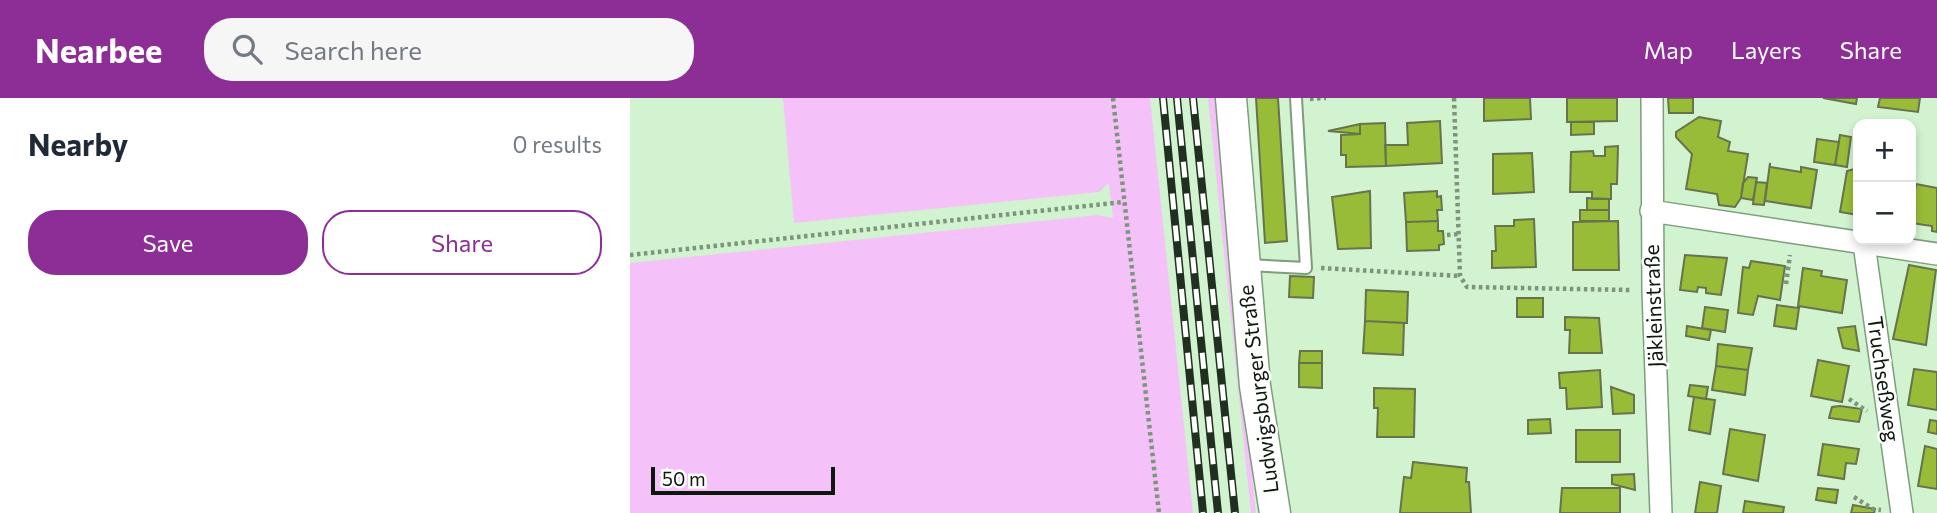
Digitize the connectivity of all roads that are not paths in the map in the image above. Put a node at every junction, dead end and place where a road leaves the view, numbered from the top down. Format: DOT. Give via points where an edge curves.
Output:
graph roads {
  1 [pos="1231,98"];
  2 [pos="1296,98"];
  3 [pos="1652,98"];
  4 [pos="1651,211"];
  5 [pos="1853,242"];
  6 [pos="1864,245"];
  7 [pos="1871,245"];
  8 [pos="1937,254"];
  9 [pos="1245,265"];
  10 [pos="1275,513"];
  11 [pos="1661,513"];
  12 [pos="1902,513"];
  1 -- 9 [label="main road, Ludwigsburger Straße"];
  2 -- 9 [label="lane, Ludwigsburger Straße" via="1307,268"];
  3 -- 4 [label="street, Jäkleinstraße"];
  4 -- 5 [label="street"];
  4 -- 11 [label="street, Jäkleinstraße"];
  6 -- 12 [label="street, Truchseßweg"];
  7 -- 8 [label="street"];
  9 -- 10 [label="main road, Ludwigsburger Straße" via="1255,386"];
}
